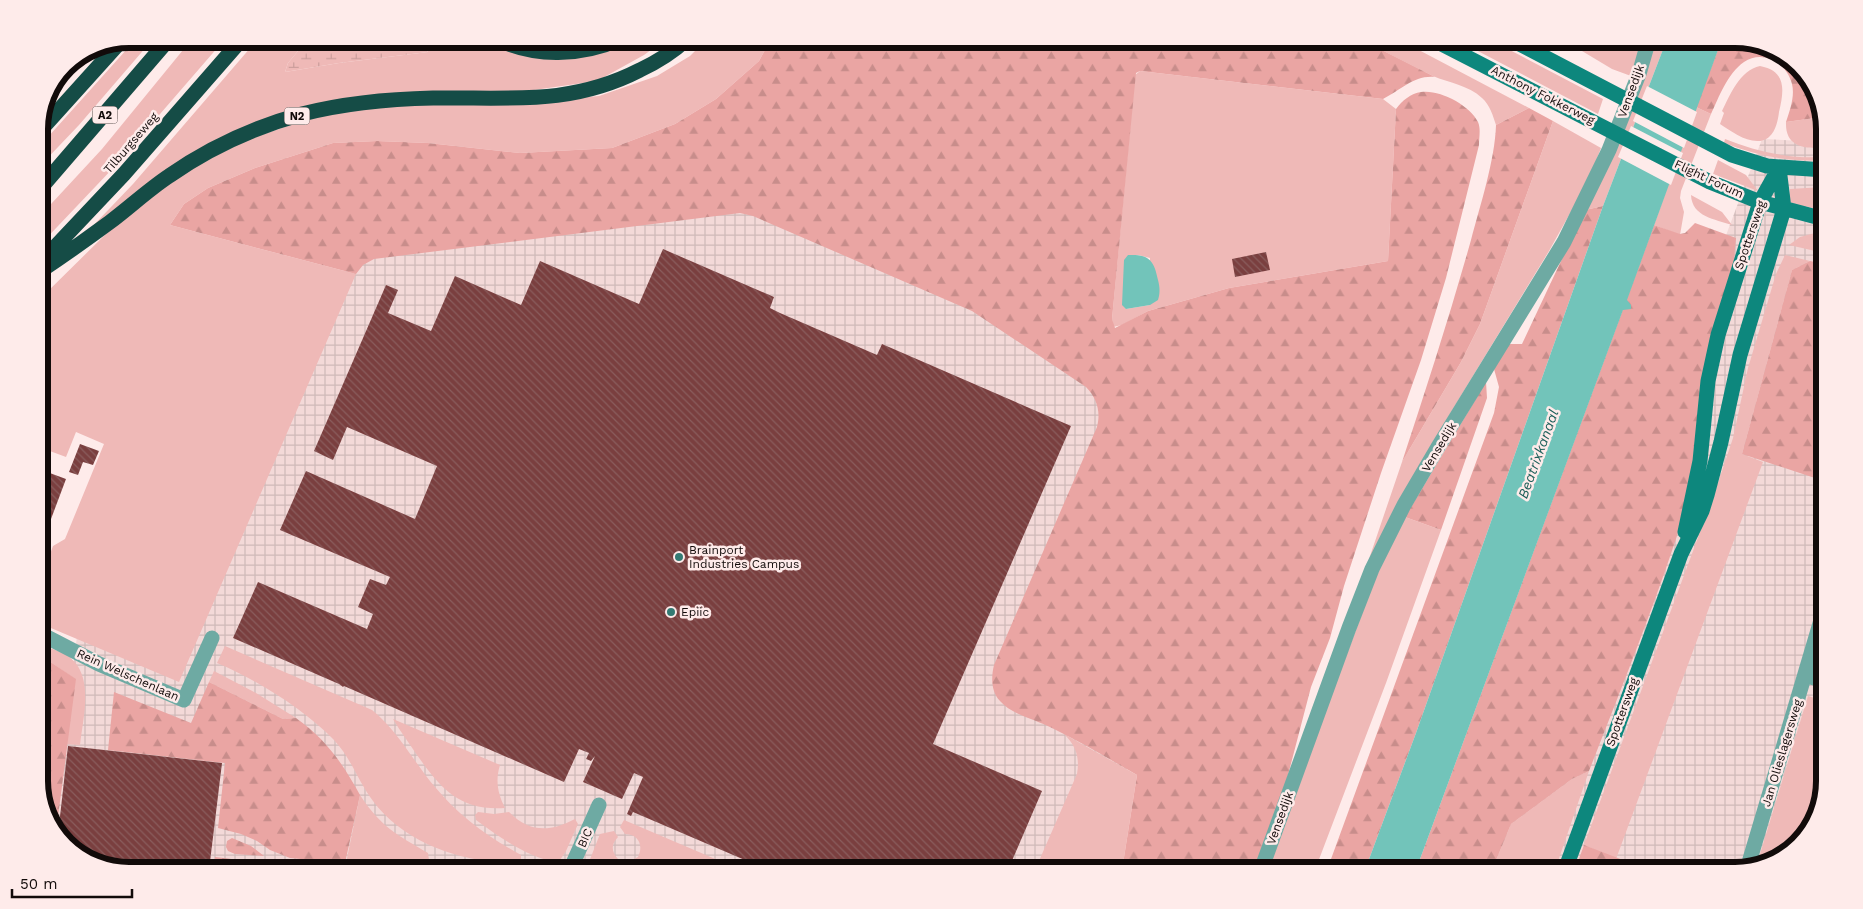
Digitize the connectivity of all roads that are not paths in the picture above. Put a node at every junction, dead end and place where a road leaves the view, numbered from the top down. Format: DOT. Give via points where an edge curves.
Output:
graph roads {
  1 [pos="161,48"];
  2 [pos="234,48"];
  3 [pos="525,48"];
  4 [pos="594,48"];
  5 [pos="675,48"];
  6 [pos="1450,48"];
  7 [pos="1527,48"];
  8 [pos="1646,48"];
  9 [pos="114,49"];
  10 [pos="48,122"];
  11 [pos="1653,152"];
  12 [pos="1779,168"];
  13 [pos="1815,170"];
  14 [pos="48,180"];
  15 [pos="1760,202"];
  16 [pos="1784,209"];
  17 [pos="1815,217"];
  18 [pos="48,254"];
  19 [pos="48,266"];
  20 [pos="1680,554"];
  21 [pos="48,638"];
  22 [pos="212,638"];
  23 [pos="1816,638"];
  24 [pos="1805,675"];
  25 [pos="1816,678"];
  26 [pos="599,805"];
  27 [pos="1750,860"];
  28 [pos="574,862"];
  29 [pos="1264,862"];
  30 [pos="1568,862"];
  1 -- 14 [label="highway, A2"];
  2 -- 18 [label="highway, Tilburgseweg" via="124,174"];
  3 -- 4 [label="highway" via="554,53"];
  5 -- 19 [label="highway, N2" via="634,73 582,92 545,97 360,103 300,115 257,129 221,145 170,175"];
  6 -- 11 [label="main road, Anthony Fokkerweg"];
  7 -- 12 [label="main road" via="1722,150 1756,164"];
  8 -- 29 [label="street, Vensedijk" via="1609,150 1564,242 1438,447 1372,569"];
  9 -- 10 [label="highway"];
  11 -- 15 [label="main road, Flight Forum" via="1710,182"];
  12 -- 13 [label="main road"];
  12 -- 15 [label="main road, Spottersweg"];
  12 -- 16 [label="main road, Spottersweg"];
  15 -- 16 [label="main road, Flight Forum"];
  15 -- 20 [label="main road, Spottersweg" via="1716,344 1708,381 1700,460"];
  16 -- 17 [label="main road, Flight Forum"];
  16 -- 20 [label="main road, Spottersweg" via="1740,355 1710,486 1702,511"];
  20 -- 30 [label="main road, Spottersweg"];
  21 -- 22 [label="street, Rein Welschenlaan" via="99,664 184,700"];
  23 -- 24 [label="street, Jan Olieslagersweg"];
  24 -- 25 [label="street"];
  24 -- 27 [label="street, Jan Olieslagersweg"];
  26 -- 28 [label="street, BIC"];
}
